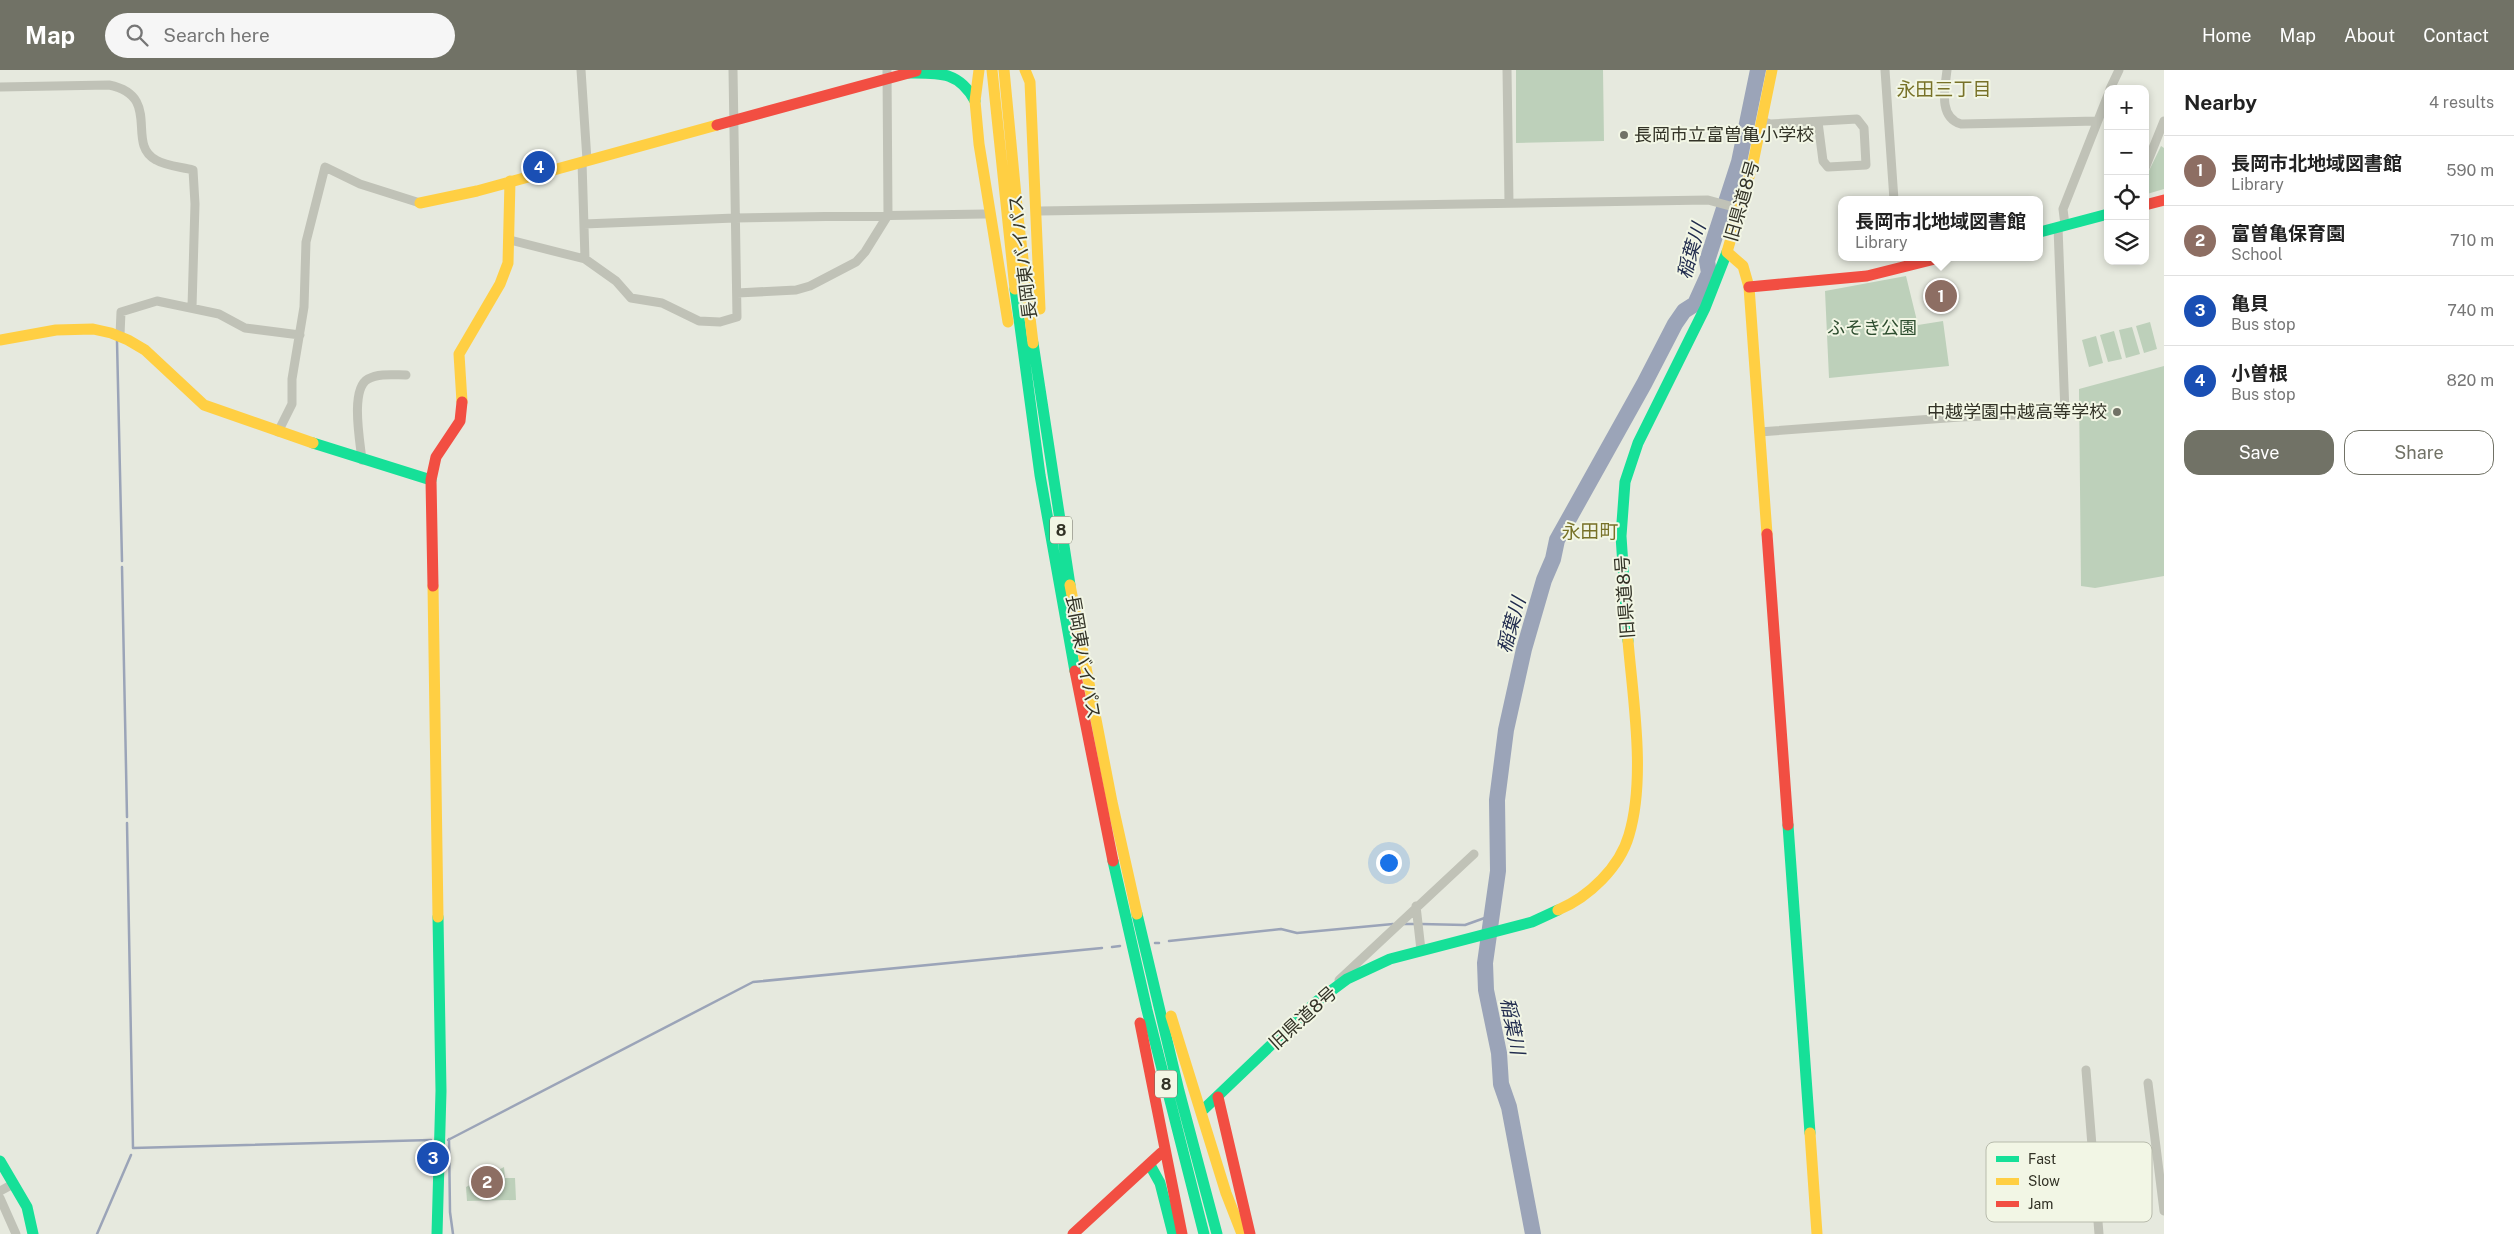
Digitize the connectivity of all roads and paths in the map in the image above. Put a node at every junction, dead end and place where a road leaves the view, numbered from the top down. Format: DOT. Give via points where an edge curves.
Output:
graph roads {
  1 [pos="581,70"];
  2 [pos="733,70"];
  3 [pos="920,70"];
  4 [pos="979,70"];
  5 [pos="992,70"];
  6 [pos="1004,70"];
  7 [pos="1025,70"];
  8 [pos="1032,70"];
  9 [pos="1507,70"];
  10 [pos="1772,70"];
  11 [pos="1885,70"];
  12 [pos="1947,70"];
  13 [pos="2119,70"];
  14 [pos="908,73"];
  15 [pos="887,74"];
  16 [pos="1030,82"];
  17 [pos="2112,85"];
  18 [pos="0,87"];
  19 [pos="975,101"];
  20 [pos="2104,103"];
  21 [pos="1002,110"];
  22 [pos="733,120"];
  23 [pos="2096,120"];
  24 [pos="1762,121"];
  25 [pos="2164,121"];
  26 [pos="1818,122"];
  27 [pos="2149,158"];
  28 [pos="585,161"];
  29 [pos="510,181"];
  30 [pos="1894,196"];
  31 [pos="2164,200"];
  32 [pos="420,203"];
  33 [pos="1508,203"];
  34 [pos="2149,204"];
  35 [pos="1741,209"];
  36 [pos="1040,211"];
  37 [pos="985,214"];
  38 [pos="888,215"];
  39 [pos="2104,215"];
  40 [pos="735,218"];
  41 [pos="584,224"];
  42 [pos="2062,226"];
  43 [pos="2043,231"];
  44 [pos="510,240"];
  45 [pos="1727,252"];
  46 [pos="585,259"];
  47 [pos="1913,261"];
  48 [pos="1898,263"];
  49 [pos="1749,287"];
  50 [pos="737,293"];
  51 [pos="192,307"];
  52 [pos="120,335"];
  53 [pos="300,335"];
  54 [pos="0,340"];
  55 [pos="406,375"];
  56 [pos="278,432"];
  57 [pos="1759,432"];
  58 [pos="362,460"];
  59 [pos="431,480"];
  60 [pos="1052,547"];
  61 [pos="1069,576"];
  62 [pos="1474,854"];
  63 [pos="1416,906"];
  64 [pos="1128,935"];
  65 [pos="1144,946"];
  66 [pos="1421,950"];
  67 [pos="1317,1001"];
  68 [pos="2086,1070"];
  69 [pos="2148,1083"];
  70 [pos="1218,1097"];
  71 [pos="1204,1109"];
  72 [pos="2092,1142"];
  73 [pos="1161,1154"];
  74 [pos="0,1161"];
  75 [pos="1150,1164"];
  76 [pos="13,1184"];
  77 [pos="0,1191"];
  78 [pos="0,1198"];
  79 [pos="2164,1211"];
  80 [pos="16,1234"];
  81 [pos="33,1234"];
  82 [pos="437,1234"];
  83 [pos="1073,1234"];
  84 [pos="1173,1234"];
  85 [pos="1182,1234"];
  86 [pos="1204,1234"];
  87 [pos="1217,1234"];
  88 [pos="1242,1234"];
  89 [pos="1250,1234"];
  90 [pos="1817,1234"];
  1 -- 28 [label="street"];
  2 -- 22 [label="street"];
  3 -- 14 [label="main road"];
  4 -- 19 [label="main road, 8"];
  5 -- 21 [label="main road, 長岡東バイパス / 8"];
  6 -- 21 [label="main road, 長岡東バイパス / 8"];
  7 -- 16 [label="main road, 8"];
  8 -- 16 [label="main road"];
  9 -- 33 [label="street"];
  10 -- 24 [label="main road, 旧県道8号"];
  11 -- 30 [label="street"];
  12 -- 23 [label="street" via="1944,104 1954,122"];
  13 -- 17 [label="street"];
  14 -- 15 [label="main road"];
  14 -- 19 [label="main road" via="942,72 956,76"];
  15 -- 22 [label="main road"];
  15 -- 38 [label="street"];
  16 -- 61 [label="main road, 8" via="1038,291"];
  18 -- 51 [label="street" via="109,85 135,97 144,146 149,155 193,170 196,204"];
  19 -- 60 [label="main road, 8" via="989,213"];
  20 -- 23 [label="street"];
  21 -- 60 [label="main road, 長岡東バイパス / 8" via="1014,288"];
  21 -- 61 [label="main road, 長岡東バイパス / 8"];
  22 -- 28 [label="main road"];
  22 -- 40 [label="street"];
  23 -- 42 [label="street" via="2063,209"];
  24 -- 26 [label="street" via="1770,124"];
  24 -- 35 [label="main road, 旧県道8号"];
  25 -- 27 [label="street"];
  26 -- 26 [label="street" via="1826,165 1831,169 1866,165 1864,128 1860,121"];
  28 -- 29 [label="main road"];
  28 -- 41 [label="street"];
  29 -- 32 [label="main road"];
  29 -- 44 [label="main road"];
  31 -- 34 [label="main road"];
  32 -- 53 [label="street" via="360,184 325,167 306,242"];
  33 -- 35 [label="street" via="1708,200"];
  33 -- 36 [label="street"];
  35 -- 45 [label="main road, 旧県道8号"];
  37 -- 38 [label="street"];
  38 -- 40 [label="street"];
  38 -- 50 [label="street" via="866,252 856,262 832,275 796,290"];
  39 -- 42 [label="main road"];
  40 -- 41 [label="street"];
  40 -- 50 [label="street"];
  41 -- 46 [label="street"];
  42 -- 43 [label="main road"];
  42 -- 57 [label="street" via="2065,413"];
  44 -- 46 [label="street"];
  44 -- 59 [label="main road" via="508,263 502,278 459,354 460,421 436,457"];
  45 -- 49 [label="main road" via="1736,256 1745,267"];
  45 -- 66 [label="main road, 旧県道8号" via="1705,308 1638,443 1625,482 1621,536 1638,777 1636,814 1627,841 1612,868 1584,897 1561,912"];
  46 -- 50 [label="street" via="616,281 631,298 662,303 699,321 720,322 737,317"];
  47 -- 48 [label="main road"];
  48 -- 49 [label="main road" via="1838,280"];
  49 -- 57 [label="main road"];
  51 -- 52 [label="street" via="157,301 121,312"];
  51 -- 53 [label="street" via="219,314 245,328"];
  52 -- 54 [label="main road" via="99,330 60,328"];
  52 -- 56 [label="main road" via="145,350 204,404"];
  53 -- 56 [label="street" via="292,379 292,404"];
  55 -- 58 [label="street" via="370,378 360,387"];
  56 -- 58 [label="main road"];
  57 -- 90 [label="main road"];
  58 -- 59 [label="main road"];
  59 -- 82 [label="main road" via="440,1092"];
  60 -- 64 [label="main road, 長岡東バイパス / 8" via="1075,683"];
  61 -- 65 [label="main road, 長岡東バイパス / 8" via="1107,780"];
  62 -- 63 [label="street"];
  63 -- 66 [label="street"];
  63 -- 67 [label="street"];
  64 -- 85 [label="main road" via="1133,987"];
  64 -- 86 [label="main road, 長岡東バイパス / 8"];
  65 -- 87 [label="main road, 長岡東バイパス / 8"];
  65 -- 88 [label="main road" via="1159,976 1226,1194"];
  66 -- 67 [label="main road, 旧県道8号" via="1365,969"];
  67 -- 70 [label="main road, 旧県道8号"];
  68 -- 72 [label="street"];
  69 -- 79 [label="street"];
  70 -- 71 [label="main road, 旧県道8号"];
  70 -- 89 [label="main road"];
  73 -- 75 [label="main road"];
  74 -- 76 [label="main road"];
  75 -- 83 [label="main road"];
  75 -- 84 [label="main road" via="1160,1183"];
  76 -- 77 [label="street"];
  76 -- 81 [label="main road" via="27,1207"];
  78 -- 80 [label="street"];
}
